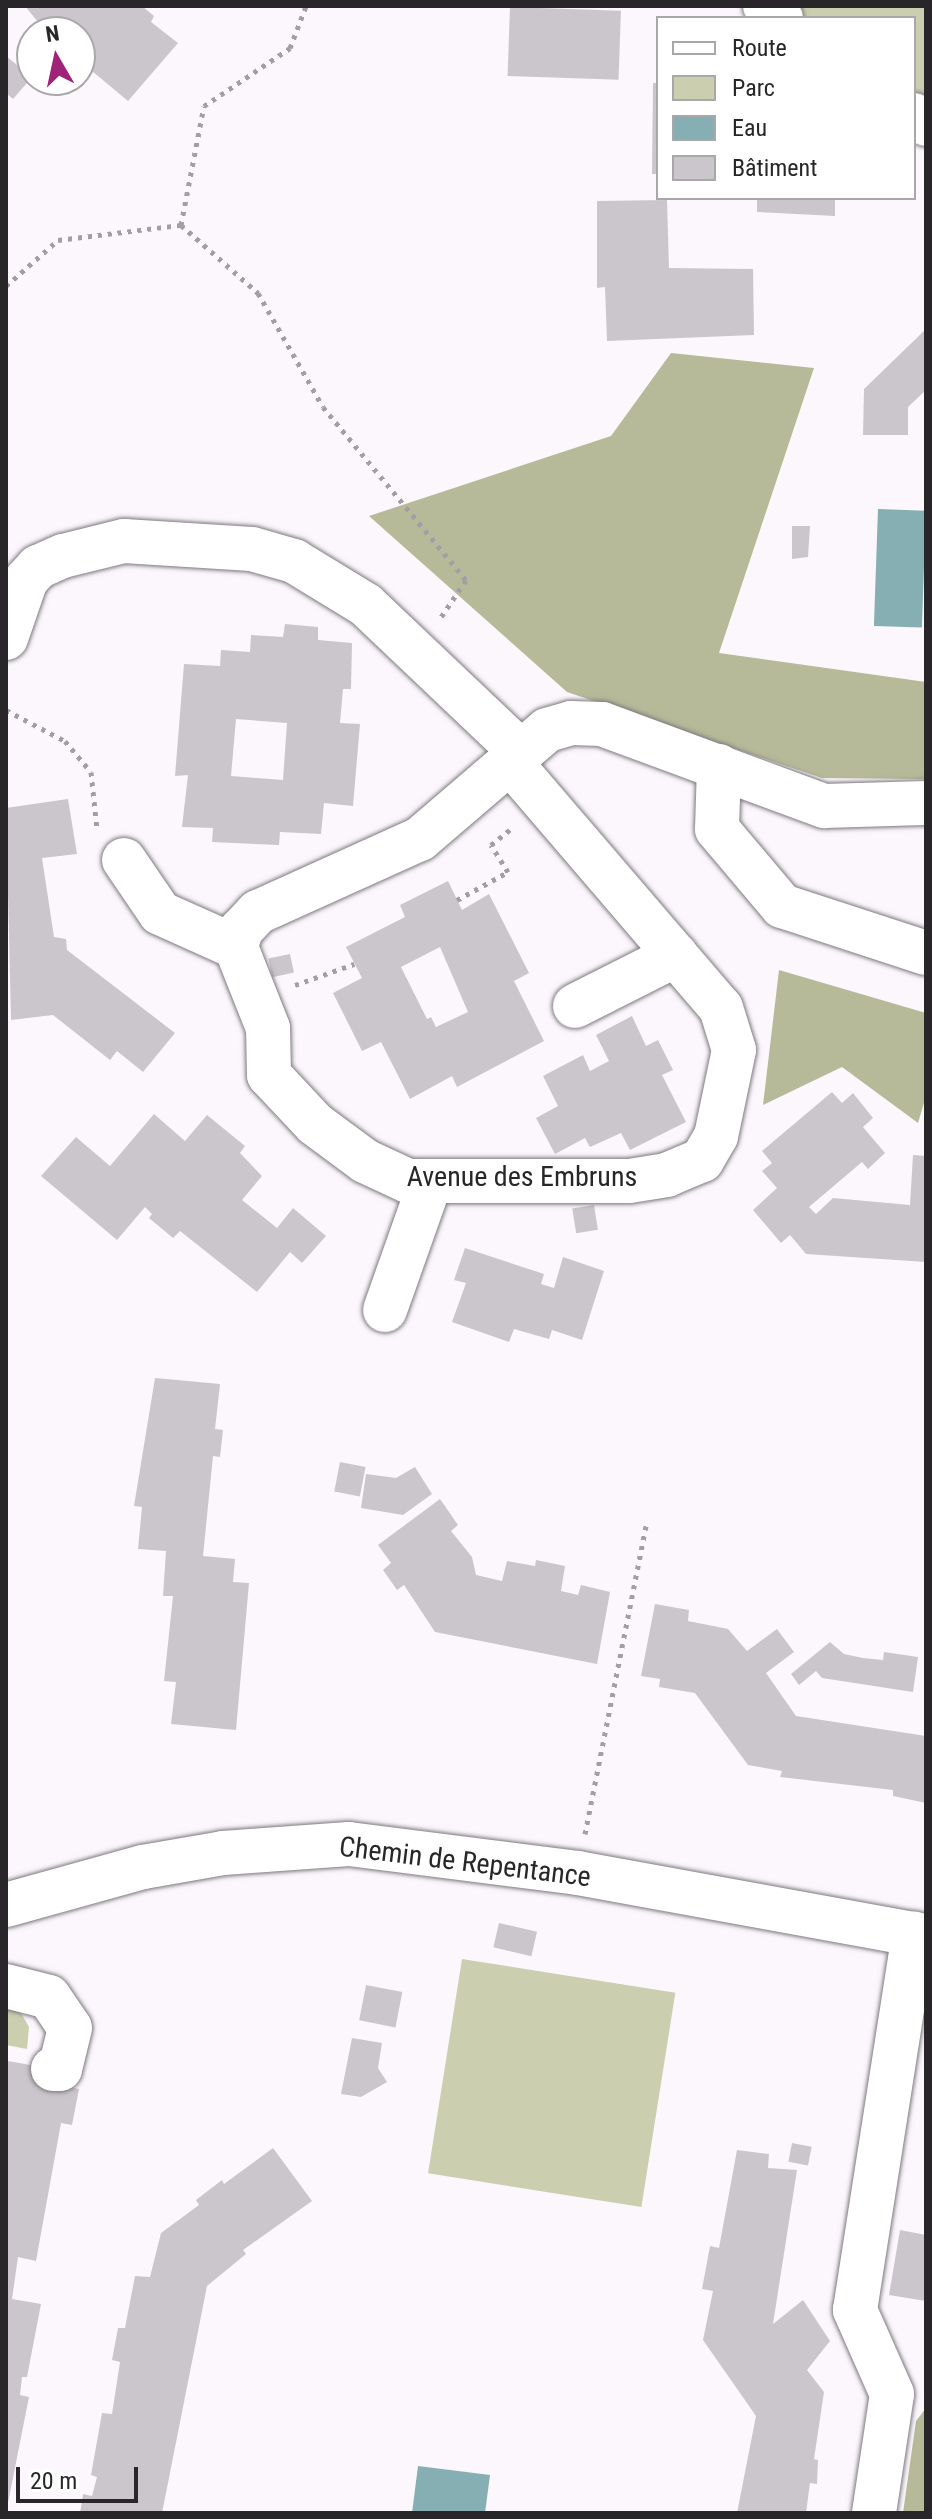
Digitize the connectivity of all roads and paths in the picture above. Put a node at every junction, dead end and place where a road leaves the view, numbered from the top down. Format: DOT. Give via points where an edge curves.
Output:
graph roads {
  1 [pos="306,6"];
  2 [pos="181,225"];
  3 [pos="6,286"];
  4 [pos="434,627"];
  5 [pos="6,638"];
  6 [pos="6,710"];
  7 [pos="515,757"];
  8 [pos="719,766"];
  9 [pos="544,801"];
  10 [pos="926,803"];
  11 [pos="124,860"];
  12 [pos="457,900"];
  13 [pos="236,947"];
  14 [pos="926,953"];
  15 [pos="676,955"];
  16 [pos="354,964"];
  17 [pos="257,1000"];
  18 [pos="575,1006"];
  19 [pos="430,1183"];
  20 [pos="385,1310"];
  21 [pos="646,1525"];
  22 [pos="578,1873"];
  23 [pos="6,1905"];
  24 [pos="920,1935"];
  25 [pos="6,1986"];
  26 [pos="53,2069"];
  27 [pos="874,2513"];
  1 -- 2 [label="path" via="290,48 204,106"];
  2 -- 3 [label="path" via="58,240"];
  2 -- 4 [label="path" via="258,293 323,407 466,580"];
  5 -- 7 [label="street, Avenue des Embruns" via="26,580 38,567 63,556 124,541 252,549 294,561 366,605"];
  6 -- 11 [label="path" via="65,741 91,772 97,834"];
  7 -- 8 [label="street" via="559,726 602,724"];
  7 -- 9 [label="street, Avenue des Embruns"];
  7 -- 13 [label="street" via="420,839 258,912 241,930"];
  8 -- 10 [label="street" via="824,806"];
  8 -- 14 [label="street" via="717,829 782,906"];
  9 -- 12 [label="path" via="491,845 508,872"];
  9 -- 15 [label="street, Avenue des Embruns"];
  11 -- 13 [label="street" via="160,913"];
  13 -- 17 [label="street, Avenue des Embruns"];
  15 -- 18 [label="street"];
  15 -- 19 [label="street, Avenue des Embruns" via="721,1008 734,1039 716,1136 702,1160 667,1175 629,1181"];
  16 -- 17 [label="path"];
  17 -- 19 [label="street, Avenue des Embruns" via="268,1028 269,1075 291,1103 393,1177"];
  19 -- 20 [label="street"];
  21 -- 22 [label="path"];
  22 -- 23 [label="street, Chemin de Repentance" via="349,1844 223,1853 143,1867"];
  22 -- 24 [label="street, Chemin de Repentance"];
  24 -- 27 [label="street" via="855,2310 892,2394"];
  25 -- 26 [label="street" via="49,1997 70,2028 60,2069"];
}
